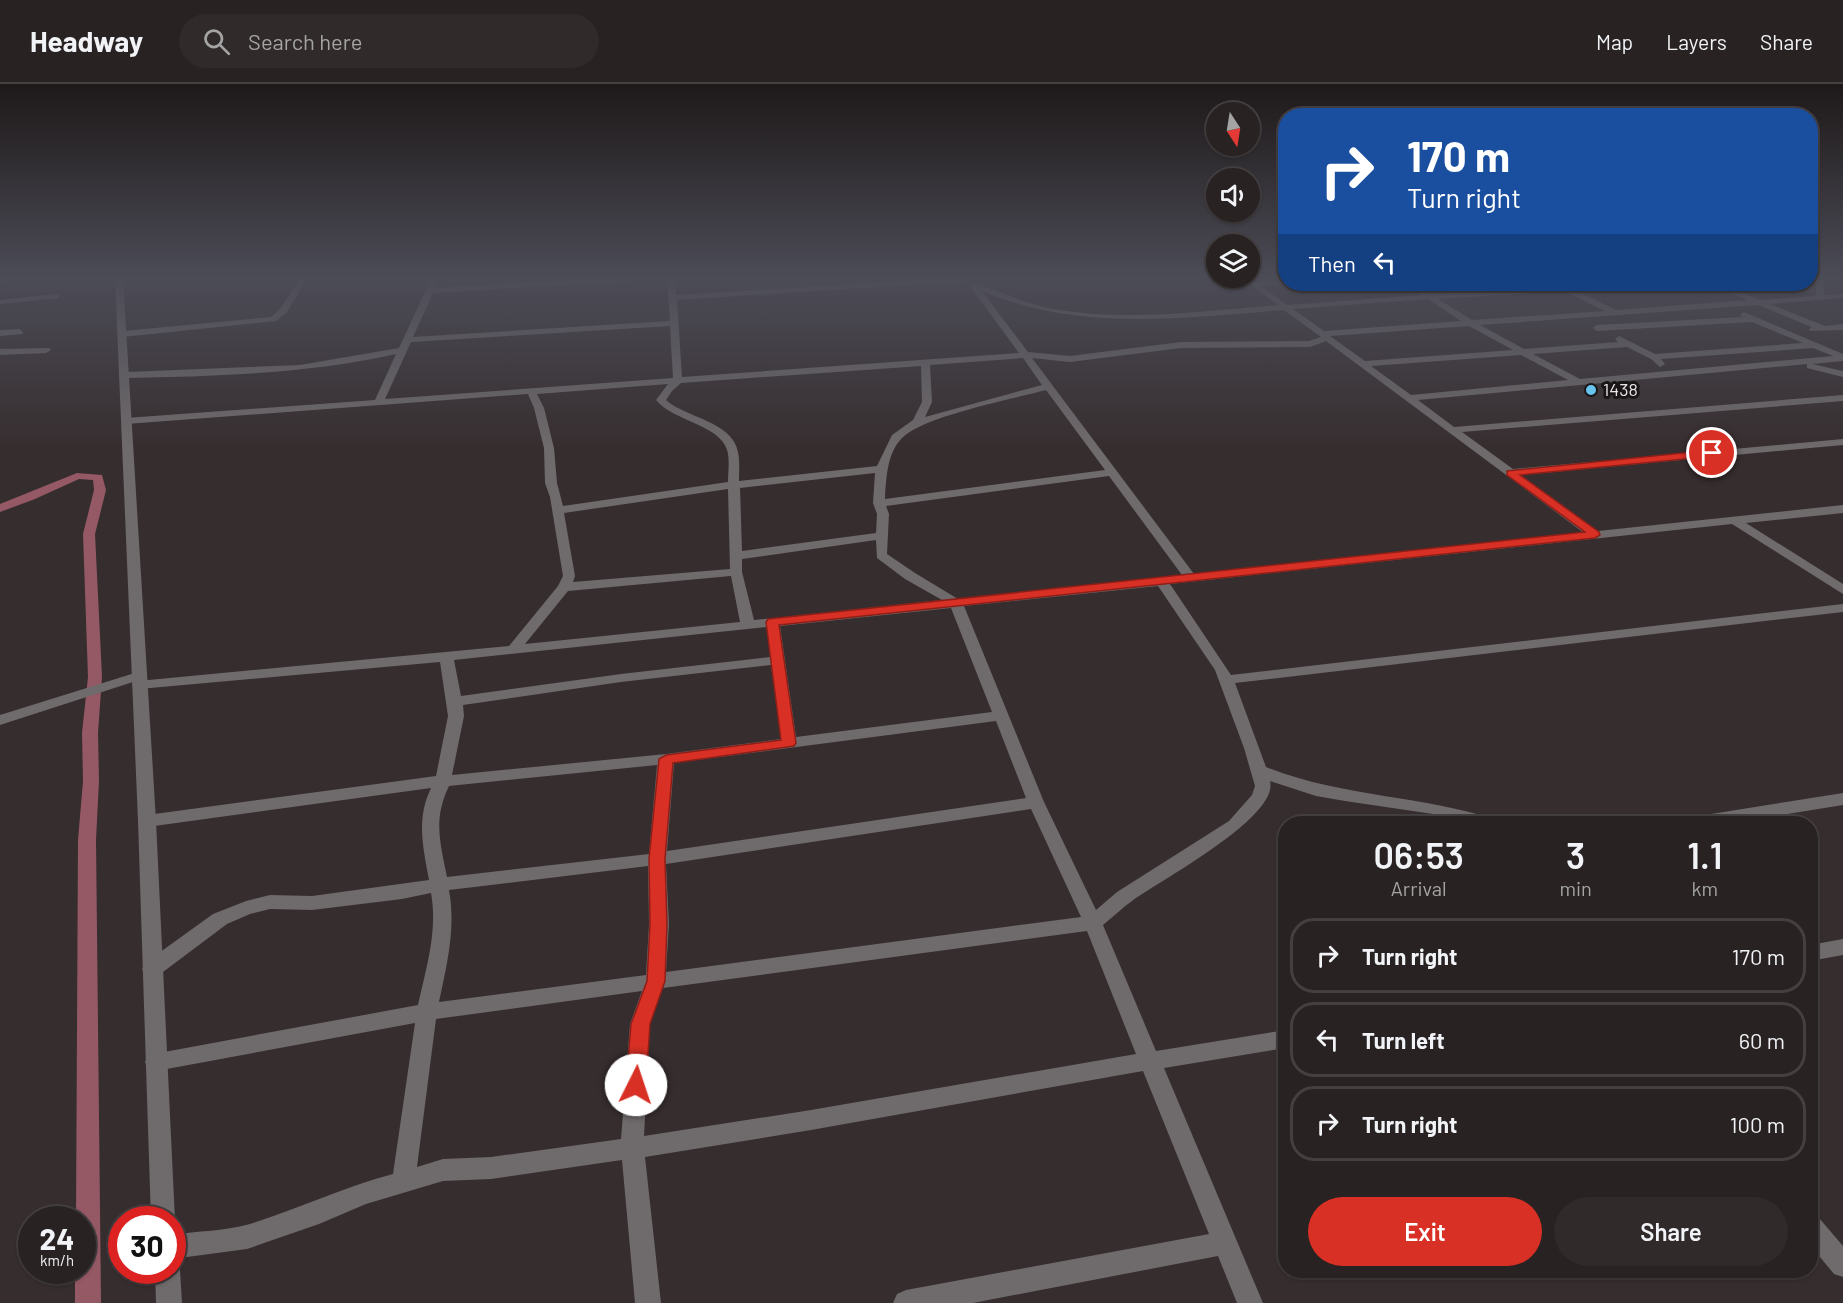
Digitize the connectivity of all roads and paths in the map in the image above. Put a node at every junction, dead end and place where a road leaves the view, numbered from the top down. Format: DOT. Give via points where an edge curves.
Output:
graph roads {
  1 [pos="123,336"];
  2 [pos="408,336"];
  3 [pos="471,336"];
  4 [pos="675,336"];
  5 [pos="1012,336"];
  6 [pos="1324,336"];
  7 [pos="1494,336"];
  8 [pos="1612,336"];
  9 [pos="1793,336"];
  10 [pos="406,340"];
  11 [pos="1627,344"];
  12 [pos="1814,345"];
  13 [pos="46,350"];
  14 [pos="402,350"];
  15 [pos="0,352"];
  16 [pos="1523,352"];
  17 [pos="1715,353"];
  18 [pos="1026,355"];
  19 [pos="1654,357"];
  20 [pos="1843,358"];
  21 [pos="925,362"];
  22 [pos="1787,363"];
  23 [pos="1363,364"];
  24 [pos="1742,367"];
  25 [pos="1843,374"];
  26 [pos="126,375"];
  27 [pos="1670,375"];
  28 [pos="678,381"];
  29 [pos="1580,383"];
  30 [pos="1048,386"];
  31 [pos="531,391"];
  32 [pos="1410,398"];
  33 [pos="1843,398"];
  34 [pos="379,402"];
  35 [pos="126,421"];
  36 [pos="917,422"];
  37 [pos="1452,430"];
  38 [pos="1843,442"];
  39 [pos="881,469"];
  40 [pos="1112,472"];
  41 [pos="1510,473"];
  42 [pos="734,485"];
  43 [pos="879,503"];
  44 [pos="1843,509"];
  45 [pos="558,510"];
  46 [pos="1733,520"];
  47 [pos="1595,535"];
  48 [pos="881,536"];
  49 [pos="735,556"];
  50 [pos="736,572"];
  51 [pos="1190,578"];
  52 [pos="1161,581"];
  53 [pos="564,587"];
  54 [pos="1843,590"];
  55 [pos="956,603"];
  56 [pos="1843,608"];
  57 [pos="773,622"];
  58 [pos="748,625"];
  59 [pos="513,650"];
  60 [pos="446,657"];
  61 [pos="778,660"];
  62 [pos="138,680"];
  63 [pos="1226,680"];
  64 [pos="455,702"];
  65 [pos="1001,716"];
  66 [pos="0,720"];
  67 [pos="789,743"];
  68 [pos="666,759"];
  69 [pos="1260,771"];
  70 [pos="443,781"];
  71 [pos="1843,799"];
  72 [pos="1036,802"];
  73 [pos="1465,816"];
  74 [pos="1736,816"];
  75 [pos="147,821"];
  76 [pos="657,859"];
  77 [pos="440,884"];
  78 [pos="1094,923"];
  79 [pos="1843,947"];
  80 [pos="1818,950"];
  81 [pos="152,969"];
  82 [pos="656,981"];
  83 [pos="427,1012"];
  84 [pos="1278,1040"];
  85 [pos="156,1062"];
  86 [pos="1149,1062"];
  87 [pos="632,1147"];
  88 [pos="403,1182"];
  89 [pos="162,1206"];
  90 [pos="1818,1235"];
  91 [pos="1225,1243"];
  92 [pos="186,1245"];
  93 [pos="1843,1264"];
  94 [pos="168,1284"];
  95 [pos="170,1303"];
  96 [pos="648,1303"];
  97 [pos="906,1303"];
  98 [pos="1251,1303"];
  1 -- 26 [label="street"];
  2 -- 10 [label="street"];
  3 -- 10 [label="street"];
  4 -- 28 [label="street"];
  5 -- 18 [label="street"];
  6 -- 18 [label="street" via="1310,344 1181,345 1070,359"];
  6 -- 23 [label="street"];
  7 -- 16 [label="street"];
  8 -- 11 [label="street"];
  9 -- 12 [label="street"];
  10 -- 14 [label="street"];
  11 -- 16 [label="street"];
  11 -- 19 [label="street"];
  12 -- 17 [label="street"];
  12 -- 20 [label="street"];
  13 -- 15 [label="street"];
  14 -- 26 [label="street" via="329,364"];
  14 -- 34 [label="street"];
  16 -- 23 [label="street"];
  16 -- 29 [label="street"];
  17 -- 19 [label="street"];
  17 -- 22 [label="street"];
  17 -- 24 [label="street"];
  18 -- 21 [label="street"];
  18 -- 30 [label="street"];
  19 -- 27 [label="street"];
  20 -- 22 [label="street"];
  21 -- 28 [label="street"];
  21 -- 36 [label="street" via="927,402"];
  22 -- 24 [label="street"];
  22 -- 25 [label="street"];
  23 -- 32 [label="street"];
  24 -- 27 [label="street"];
  26 -- 35 [label="street"];
  27 -- 29 [label="street"];
  28 -- 31 [label="street"];
  28 -- 42 [label="street" via="661,400 727,438 733,450"];
  29 -- 32 [label="street"];
  30 -- 36 [label="street"];
  30 -- 40 [label="street"];
  31 -- 34 [label="street"];
  31 -- 45 [label="street" via="549,448 551,483"];
  32 -- 37 [label="street"];
  33 -- 37 [label="street"];
  34 -- 35 [label="street"];
  35 -- 62 [label="street"];
  36 -- 39 [label="street" via="896,437"];
  37 -- 41 [label="street"];
  38 -- 41 [label="street"];
  39 -- 42 [label="street"];
  39 -- 43 [label="street"];
  40 -- 43 [label="street"];
  40 -- 51 [label="street"];
  41 -- 47 [label="street"];
  42 -- 45 [label="street"];
  42 -- 49 [label="street"];
  43 -- 48 [label="street" via="883,514"];
  44 -- 46 [label="street"];
  45 -- 53 [label="street" via="569,576"];
  46 -- 47 [label="street"];
  46 -- 54 [label="street"];
  47 -- 51 [label="street"];
  48 -- 49 [label="street"];
  48 -- 55 [label="street" via="881,555"];
  49 -- 50 [label="street"];
  50 -- 53 [label="street"];
  50 -- 58 [label="street"];
  51 -- 52 [label="street"];
  52 -- 55 [label="street"];
  52 -- 63 [label="street"];
  53 -- 59 [label="street"];
  55 -- 57 [label="street"];
  55 -- 65 [label="street"];
  56 -- 63 [label="street"];
  57 -- 58 [label="street"];
  57 -- 61 [label="street"];
  58 -- 59 [label="street"];
  59 -- 60 [label="street"];
  60 -- 62 [label="street"];
  60 -- 64 [label="street"];
  61 -- 64 [label="street"];
  61 -- 67 [label="street"];
  62 -- 66 [label="street" via="71,696"];
  62 -- 75 [label="street"];
  63 -- 69 [label="street"];
  64 -- 70 [label="street" via="456,716"];
  65 -- 67 [label="street"];
  65 -- 72 [label="street"];
  67 -- 68 [label="street"];
  68 -- 70 [label="street"];
  68 -- 76 [label="street"];
  69 -- 73 [label="street" via="1320,792 1440,808"];
  69 -- 78 [label="street" via="1260,797 1235,825 1124,897"];
  70 -- 75 [label="street"];
  70 -- 77 [label="street" via="433,802 429,829"];
  71 -- 74 [label="street"];
  72 -- 76 [label="street"];
  72 -- 78 [label="street"];
  75 -- 81 [label="street"];
  76 -- 77 [label="street"];
  76 -- 82 [label="street"];
  77 -- 81 [label="street" via="402,892 312,903 270,902 246,908 220,919"];
  77 -- 83 [label="street" via="444,912"];
  78 -- 82 [label="street"];
  78 -- 86 [label="street"];
  79 -- 80 [label="street"];
  81 -- 85 [label="street"];
  82 -- 83 [label="street"];
  82 -- 87 [label="street" via="640,1024"];
  83 -- 85 [label="street"];
  83 -- 88 [label="street"];
  84 -- 86 [label="street"];
  85 -- 89 [label="street"];
  86 -- 87 [label="street"];
  86 -- 91 [label="street"];
  87 -- 88 [label="street" via="491,1168 443,1170"];
  87 -- 96 [label="street"];
  88 -- 92 [label="street" via="247,1237"];
  90 -- 93 [label="street"];
  91 -- 97 [label="street"];
  91 -- 98 [label="street"];
  94 -- 95 [label="street"];
}
